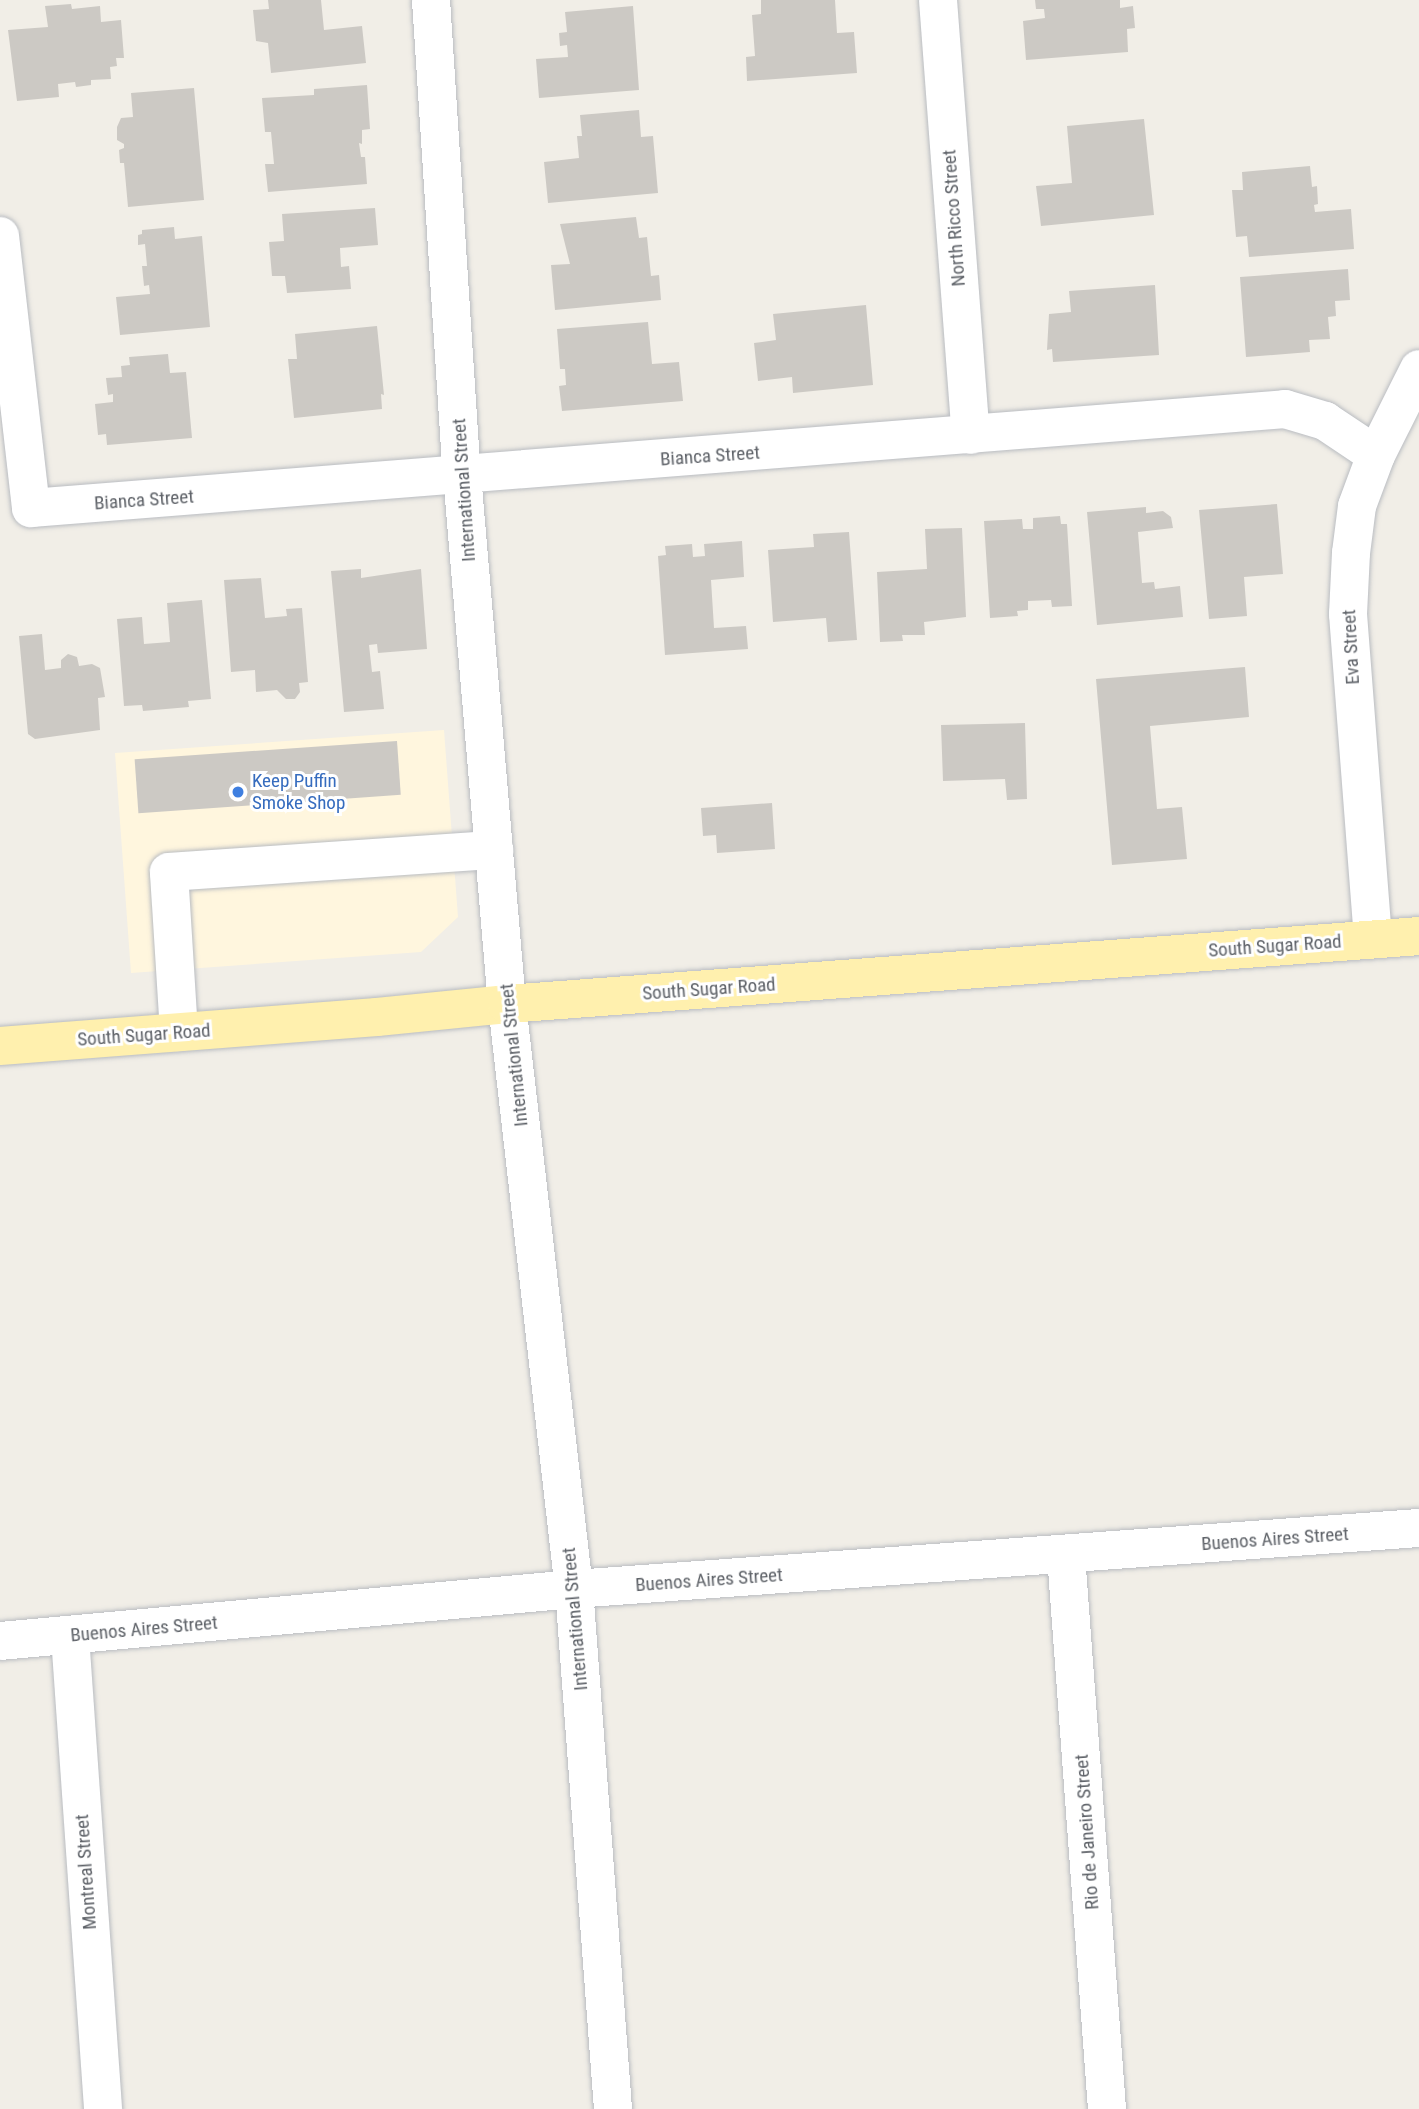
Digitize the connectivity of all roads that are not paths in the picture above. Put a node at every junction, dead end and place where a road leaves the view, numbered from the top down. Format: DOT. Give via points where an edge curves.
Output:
graph roads {
  1 [pos="430,0"];
  2 [pos="938,0"];
  3 [pos="0,236"];
  4 [pos="1419,369"];
  5 [pos="971,435"];
  6 [pos="1376,455"];
  7 [pos="463,475"];
  8 [pos="495,850"];
  9 [pos="1419,936"];
  10 [pos="1373,939"];
  11 [pos="508,1004"];
  12 [pos="179,1032"];
  13 [pos="0,1046"];
  14 [pos="1419,1528"];
  15 [pos="1066,1555"];
  16 [pos="574,1589"];
  17 [pos="70,1636"];
  18 [pos="0,1641"];
  19 [pos="103,2109"];
  20 [pos="613,2109"];
  21 [pos="1107,2109"];
  1 -- 7 [label="street, International Street"];
  2 -- 5 [label="street, North Ricco Street"];
  3 -- 7 [label="street, Bianca Street" via="32,508"];
  4 -- 6 [label="street, Eva Street"];
  5 -- 6 [label="street, Bianca Street" via="1285,409 1325,421"];
  5 -- 7 [label="street, Bianca Street"];
  6 -- 10 [label="street, Eva Street" via="1357,506 1348,614"];
  7 -- 8 [label="street, International Street"];
  8 -- 11 [label="street, International Street"];
  8 -- 12 [label="street" via="169,872"];
  9 -- 10 [label="main road, South Sugar Road"];
  10 -- 11 [label="main road, South Sugar Road"];
  11 -- 12 [label="main road, South Sugar Road"];
  11 -- 16 [label="street, International Street"];
  12 -- 13 [label="main road, South Sugar Road"];
  14 -- 15 [label="street, Buenos Aires Street"];
  15 -- 16 [label="street, Buenos Aires Street"];
  15 -- 21 [label="street, Rio de Janeiro Street"];
  16 -- 17 [label="street, Buenos Aires Street"];
  16 -- 20 [label="street, International Street"];
  17 -- 18 [label="street, Buenos Aires Street"];
  17 -- 19 [label="street, Montreal Street"];
}
